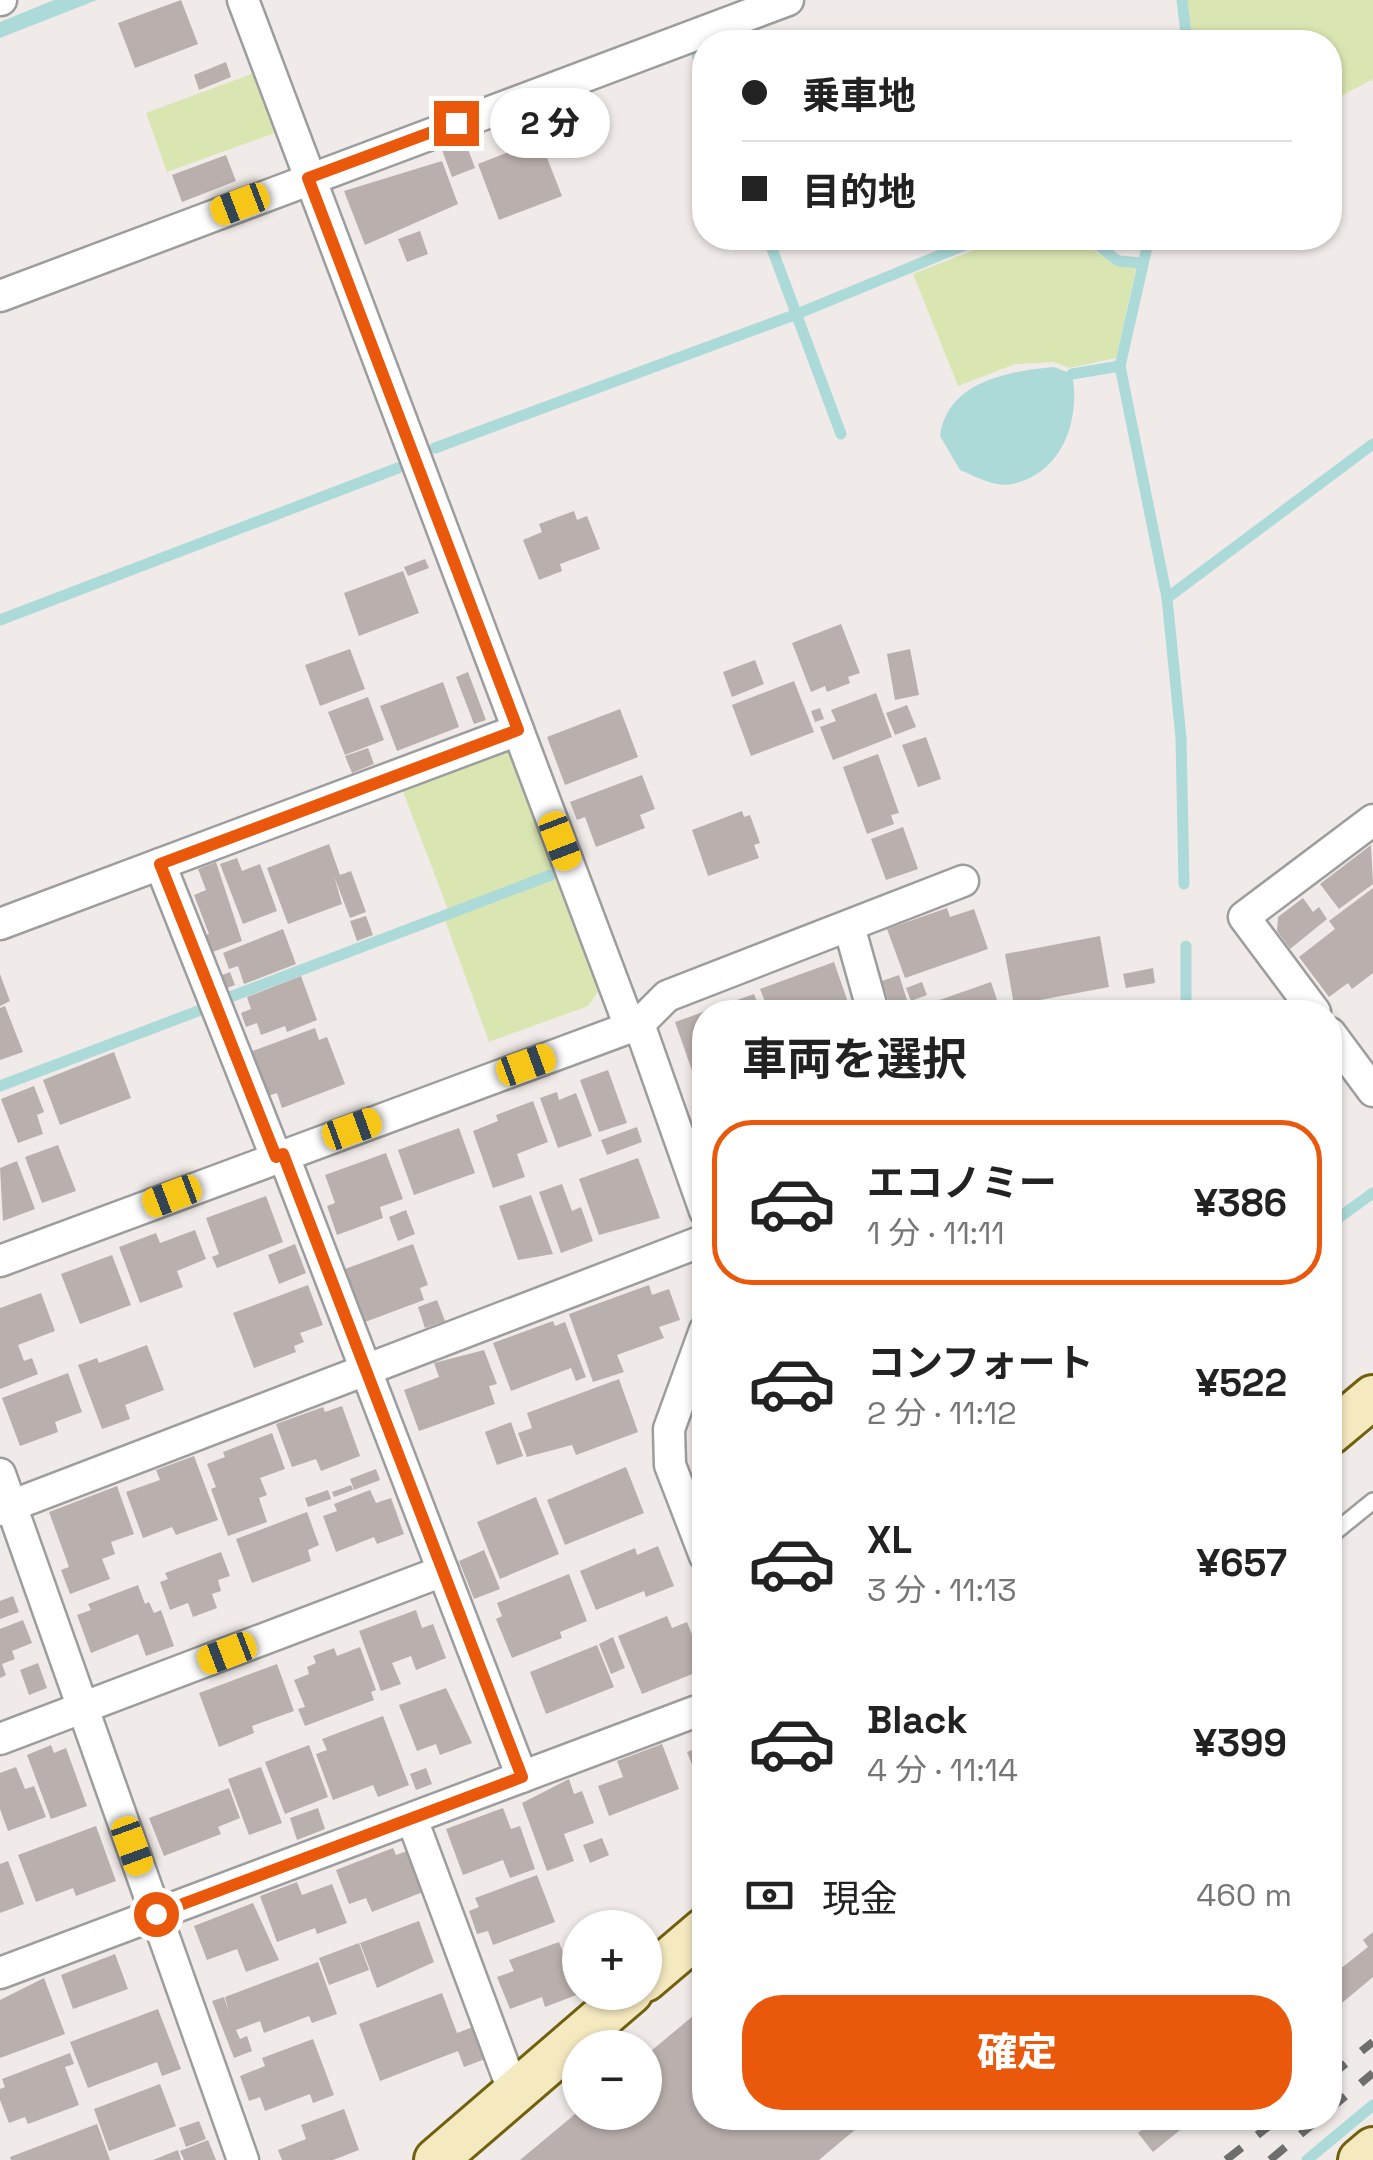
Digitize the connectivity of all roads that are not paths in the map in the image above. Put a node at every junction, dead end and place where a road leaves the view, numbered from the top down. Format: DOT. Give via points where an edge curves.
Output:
graph roads {
  1 [pos="243,0"];
  2 [pos="788,0"];
  3 [pos="707,30"];
  4 [pos="692,36"];
  5 [pos="308,178"];
  6 [pos="0,296"];
  7 [pos="518,730"];
  8 [pos="1373,820"];
  9 [pos="160,864"];
  10 [pos="963,881"];
  11 [pos="0,924"];
  12 [pos="848,926"];
  13 [pos="870,1000"];
  14 [pos="1306,1000"];
  15 [pos="634,1025"];
  16 [pos="1342,1049"];
  17 [pos="1373,1091"];
  18 [pos="279,1156"];
  19 [pos="692,1176"];
  20 [pos="692,1245"];
  21 [pos="0,1261"];
  22 [pos="692,1366"];
  23 [pos="366,1370"];
  24 [pos="1373,1397"];
  25 [pos="1342,1423"];
  26 [pos="0,1474"];
  27 [pos="1373,1501"];
  28 [pos="6,1507"];
  29 [pos="692,1522"];
  30 [pos="1342,1526"];
  31 [pos="443,1571"];
  32 [pos="83,1708"];
  33 [pos="692,1713"];
  34 [pos="0,1739"];
  35 [pos="522,1777"];
  36 [pos="412,1819"];
  37 [pos="156,1914"];
  38 [pos="692,1940"];
  39 [pos="662,1966"];
  40 [pos="0,1973"];
  41 [pos="610,2010"];
  42 [pos="514,2093"];
  43 [pos="1373,2149"];
  44 [pos="243,2160"];
  45 [pos="436,2160"];
  46 [pos="1360,2160"];
  1 -- 5 [label="street"];
  2 -- 3 [label="street"];
  4 -- 5 [label="street"];
  5 -- 6 [label="street"];
  5 -- 7 [label="street"];
  7 -- 9 [label="street"];
  7 -- 15 [label="street"];
  8 -- 14 [label="street" via="1244,917"];
  9 -- 11 [label="street"];
  9 -- 18 [label="street"];
  10 -- 12 [label="street"];
  12 -- 13 [label="street"];
  12 -- 15 [label="street" via="668,996"];
  15 -- 18 [label="street"];
  15 -- 19 [label="street"];
  16 -- 17 [label="street"];
  18 -- 21 [label="street"];
  18 -- 23 [label="street"];
  20 -- 23 [label="street"];
  22 -- 29 [label="street" via="669,1429 670,1465"];
  23 -- 28 [label="street"];
  23 -- 31 [label="street"];
  24 -- 25 [label="street"];
  26 -- 28 [label="street"];
  27 -- 30 [label="lane"];
  28 -- 32 [label="street"];
  31 -- 32 [label="street"];
  31 -- 35 [label="street"];
  32 -- 34 [label="street"];
  32 -- 37 [label="street"];
  33 -- 35 [label="street"];
  35 -- 36 [label="street"];
  36 -- 37 [label="street"];
  36 -- 42 [label="street"];
  37 -- 40 [label="street"];
  37 -- 44 [label="street"];
  38 -- 39 [label="street"];
  41 -- 42 [label="street"];
  42 -- 45 [label="street"];
  43 -- 46 [label="street"];
}
